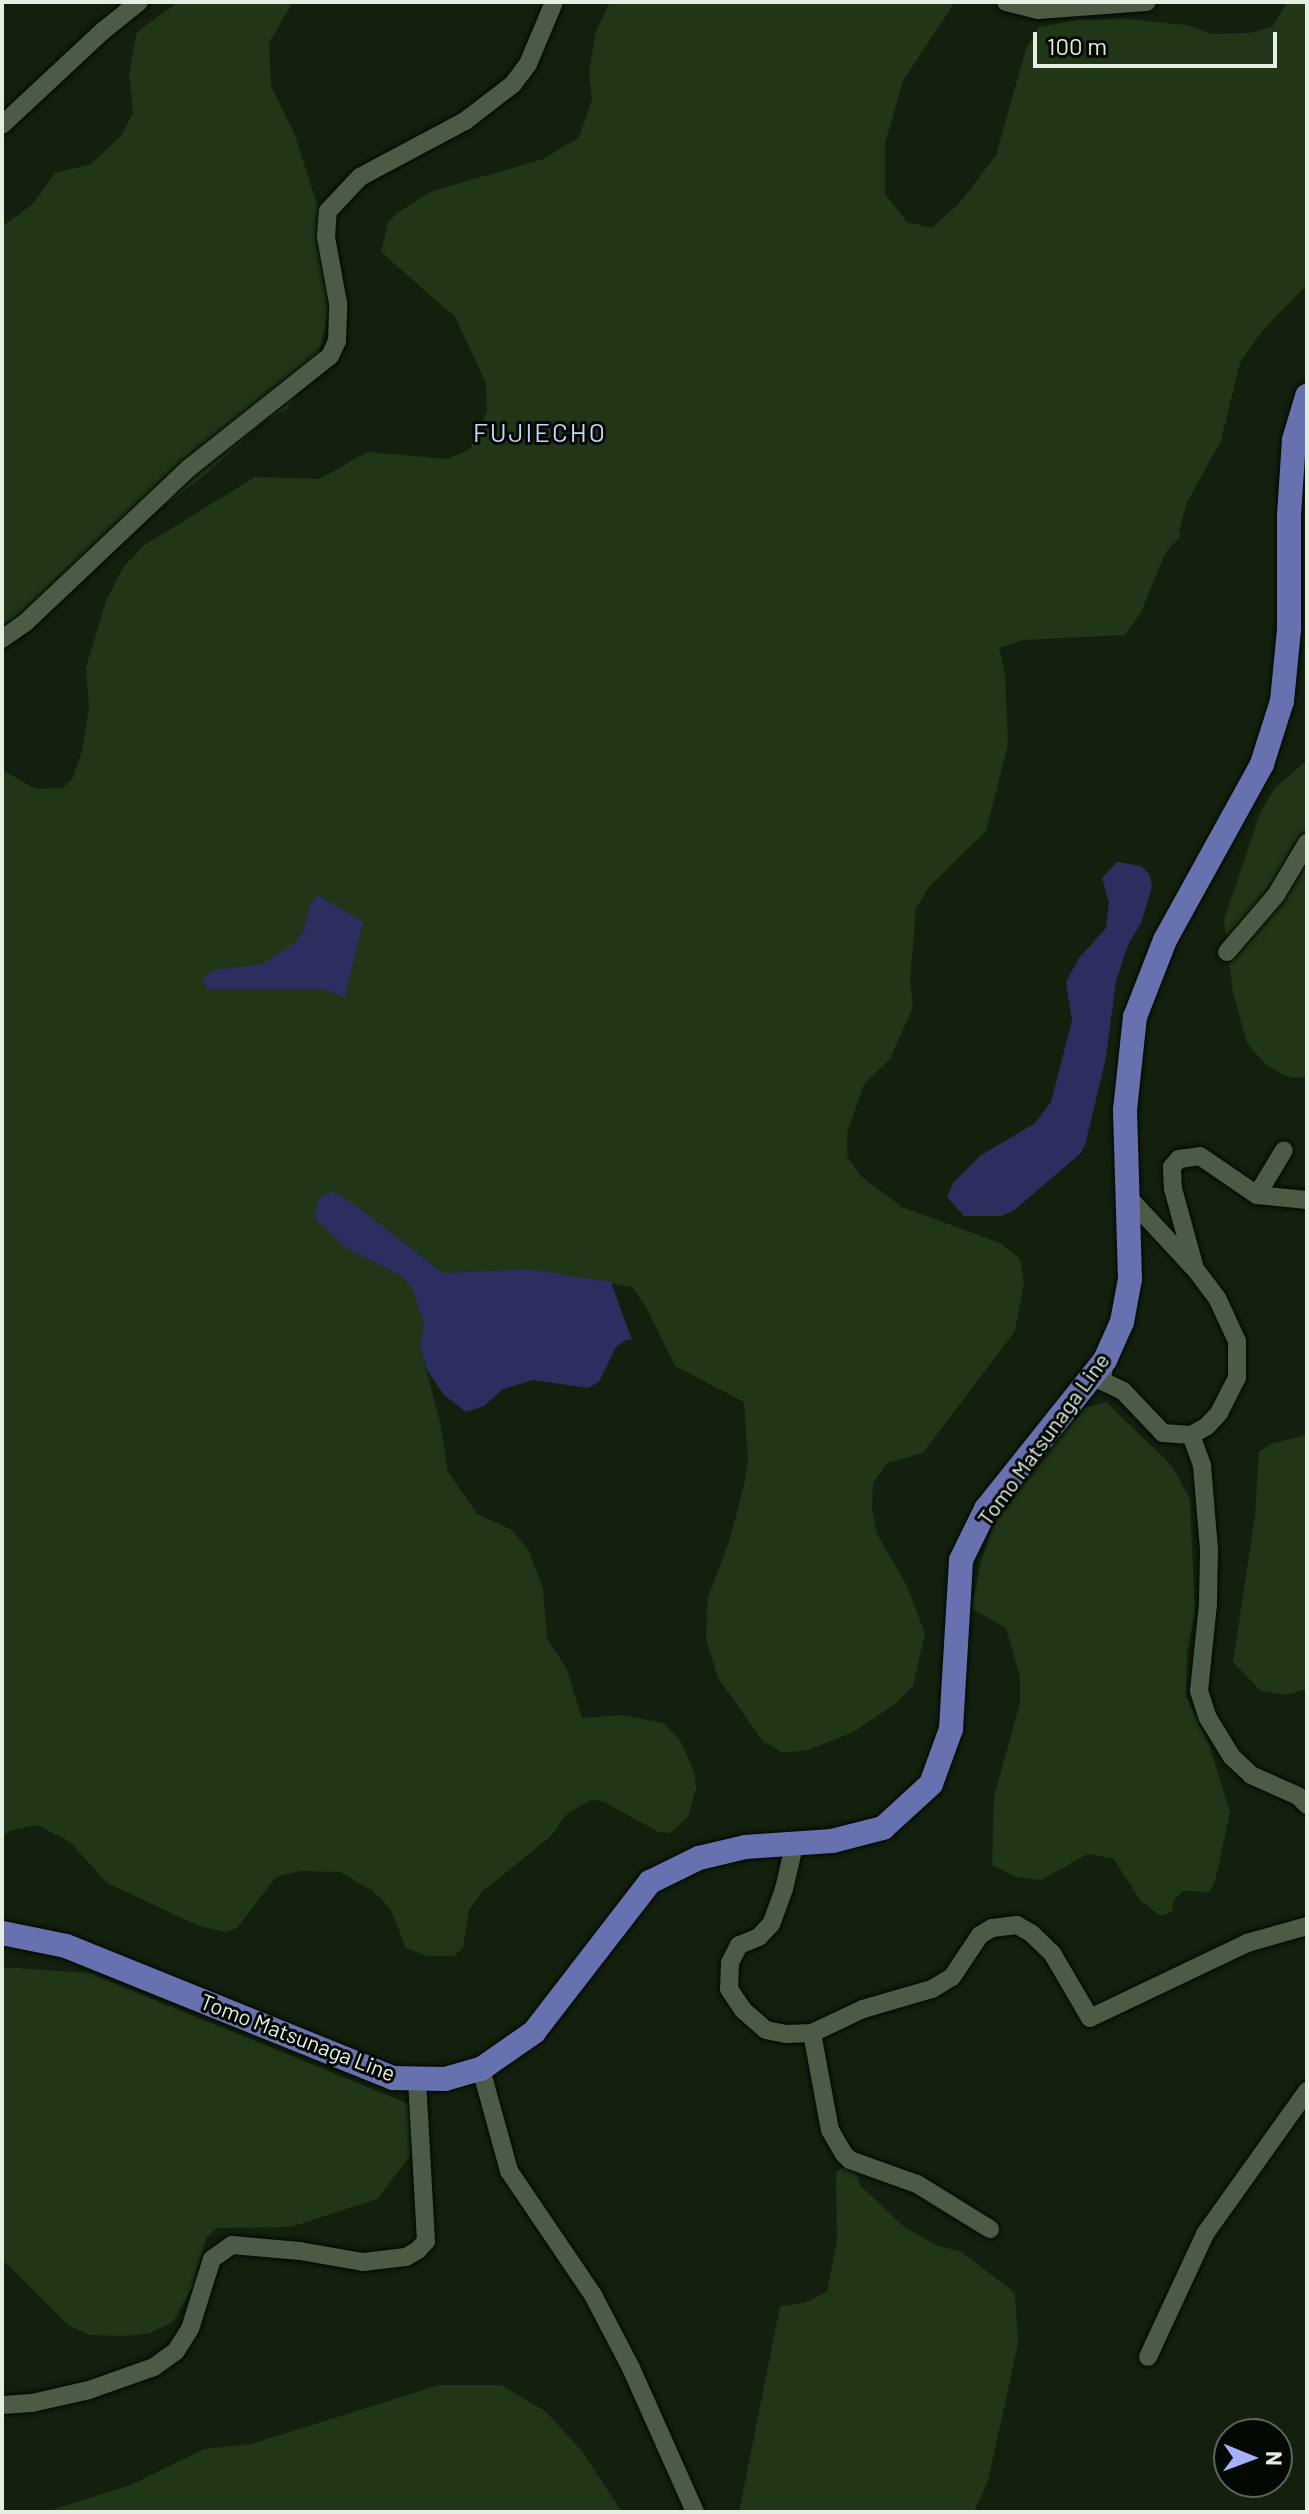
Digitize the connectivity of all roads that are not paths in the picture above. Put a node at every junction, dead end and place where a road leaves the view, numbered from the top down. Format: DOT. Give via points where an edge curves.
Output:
graph roads {
  1 [pos="139,2"];
  2 [pos="554,2"];
  3 [pos="1006,2"];
  4 [pos="1147,2"];
  5 [pos="2,125"];
  6 [pos="1307,396"];
  7 [pos="2,639"];
  8 [pos="1307,843"];
  9 [pos="1227,952"];
  10 [pos="1284,1150"];
  11 [pos="1257,1195"];
  12 [pos="1129,1198"];
  13 [pos="1307,1200"];
  14 [pos="1194,1268"];
  15 [pos="1105,1360"];
  16 [pos="1191,1435"];
  17 [pos="1307,1805"];
  18 [pos="794,1846"];
  19 [pos="1307,1926"];
  20 [pos="2,1933"];
  21 [pos="812,2033"];
  22 [pos="481,2069"];
  23 [pos="417,2079"];
  24 [pos="1307,2091"];
  25 [pos="990,2229"];
  26 [pos="1148,2357"];
  27 [pos="2,2405"];
  28 [pos="695,2512"];
  1 -- 5 [label="street"];
  2 -- 7 [label="street" via="528,64 513,84 476,114 360,177 328,211 326,237 338,303 337,341 330,356 189,468"];
  3 -- 4 [label="street" via="1038,10"];
  6 -- 12 [label="main road, Tomo Matsunaga Line" via="1294,440 1282,701 1262,764 1165,940 1135,1017 1125,1110"];
  8 -- 9 [label="street" via="1276,895"];
  10 -- 11 [label="street"];
  11 -- 13 [label="street"];
  11 -- 14 [label="street" via="1200,1156 1179,1159 1172,1167"];
  12 -- 14 [label="street"];
  12 -- 15 [label="main road, Tomo Matsunaga Line" via="1130,1279 1122,1322"];
  14 -- 16 [label="street" via="1217,1298 1237,1341 1237,1378 1219,1413"];
  15 -- 16 [label="street" via="1102,1381 1123,1391 1163,1433"];
  15 -- 18 [label="main road, Tomo Matsunaga Line" via="986,1509 961,1560 951,1729 931,1784 883,1828"];
  16 -- 17 [label="street" via="1202,1466 1209,1550 1199,1691 1208,1718 1232,1757 1251,1775"];
  18 -- 21 [label="street" via="771,1924 759,1937 739,1945 730,1963 729,1989 766,2030"];
  18 -- 22 [label="main road, Tomo Matsunaga Line" via="745,1847 699,1858 650,1882 534,2032"];
  19 -- 21 [label="street" via="1247,1943 1090,2018 1052,1953 1031,1933 1017,1925 992,1928 980,1935 952,1977 942,1983 863,2009"];
  20 -- 23 [label="main road, Tomo Matsunaga Line" via="66,1946 393,2078"];
  21 -- 25 [label="street" via="830,2130 844,2154 930,2191"];
  22 -- 23 [label="main road, Tomo Matsunaga Line" via="445,2079"];
  22 -- 28 [label="street" via="509,2171 593,2295"];
  23 -- 27 [label="street" via="426,2241 418,2250 406,2257 363,2262 232,2245 212,2259 190,2329 176,2351 154,2367 89,2390"];
  24 -- 26 [label="street" via="1205,2234"];
}
